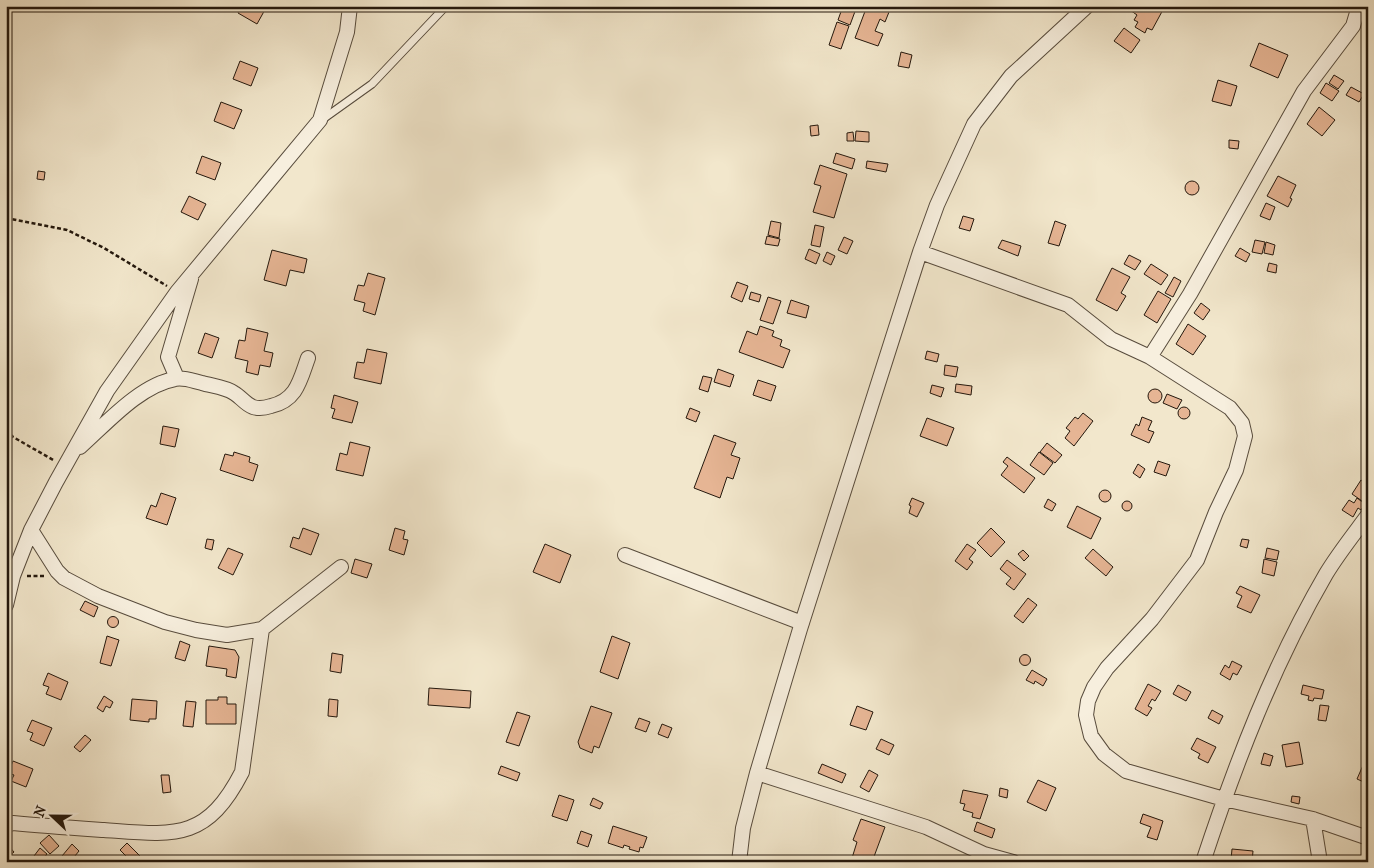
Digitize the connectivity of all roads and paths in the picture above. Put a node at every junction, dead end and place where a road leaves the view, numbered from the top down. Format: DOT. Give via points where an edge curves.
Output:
graph roads {
  1 [pos="350,6"];
  2 [pos="446,6"];
  3 [pos="1087,6"];
  4 [pos="1359,6"];
  5 [pos="320,120"];
  6 [pos="6,218"];
  7 [pos="920,252"];
  8 [pos="193,272"];
  9 [pos="177,292"];
  10 [pos="1150,356"];
  11 [pos="308,358"];
  12 [pos="177,378"];
  13 [pos="6,430"];
  14 [pos="67,461"];
  15 [pos="1368,515"];
  16 [pos="32,530"];
  17 [pos="625,555"];
  18 [pos="341,567"];
  19 [pos="13,576"];
  20 [pos="64,578"];
  21 [pos="6,605"];
  22 [pos="802,623"];
  23 [pos="262,629"];
  24 [pos="757,773"];
  25 [pos="1224,799"];
  26 [pos="1313,819"];
  27 [pos="8,823"];
  28 [pos="1368,838"];
  29 [pos="738,862"];
  30 [pos="1013,862"];
  31 [pos="1203,862"];
  32 [pos="1320,862"];
  1 -- 5 [label="street" via="347,32"];
  2 -- 5 [label="lane" via="372,84"];
  3 -- 7 [label="street" via="1011,76 974,124 937,205"];
  4 -- 10 [label="street" via="1354,26 1304,91 1190,294"];
  5 -- 8 [label="street"];
  6 -- 9 [label="path" via="67,230"];
  7 -- 10 [label="street" via="1062,303 1111,339"];
  7 -- 22 [label="street"];
  8 -- 9 [label="street"];
  8 -- 12 [label="street" via="168,357"];
  9 -- 14 [label="street" via="108,391"];
  10 -- 25 [label="street" via="1230,408 1242,423 1244,436 1236,470 1197,560 1152,619 1094,686 1086,715 1091,736 1104,754 1126,771"];
  11 -- 12 [label="street" via="288,399 263,408 251,406 228,390"];
  12 -- 14 [label="street" via="148,390 128,405"];
  13 -- 14 [label="path" via="14,437"];
  14 -- 16 [label="street"];
  15 -- 25 [label="street" via="1327,573 1269,683"];
  16 -- 19 [label="street"];
  16 -- 20 [label="street"];
  17 -- 22 [label="street"];
  18 -- 23 [label="street"];
  19 -- 20 [label="path"];
  19 -- 21 [label="street"];
  20 -- 23 [label="street" via="98,596 164,622 227,635"];
  22 -- 24 [label="street"];
  23 -- 27 [label="street" via="242,772 218,810 205,820 182,831 160,834"];
  24 -- 29 [label="street"];
  24 -- 30 [label="street" via="926,827 984,854"];
  25 -- 26 [label="street"];
  25 -- 31 [label="street"];
  26 -- 28 [label="street"];
  26 -- 32 [label="street"];
}
